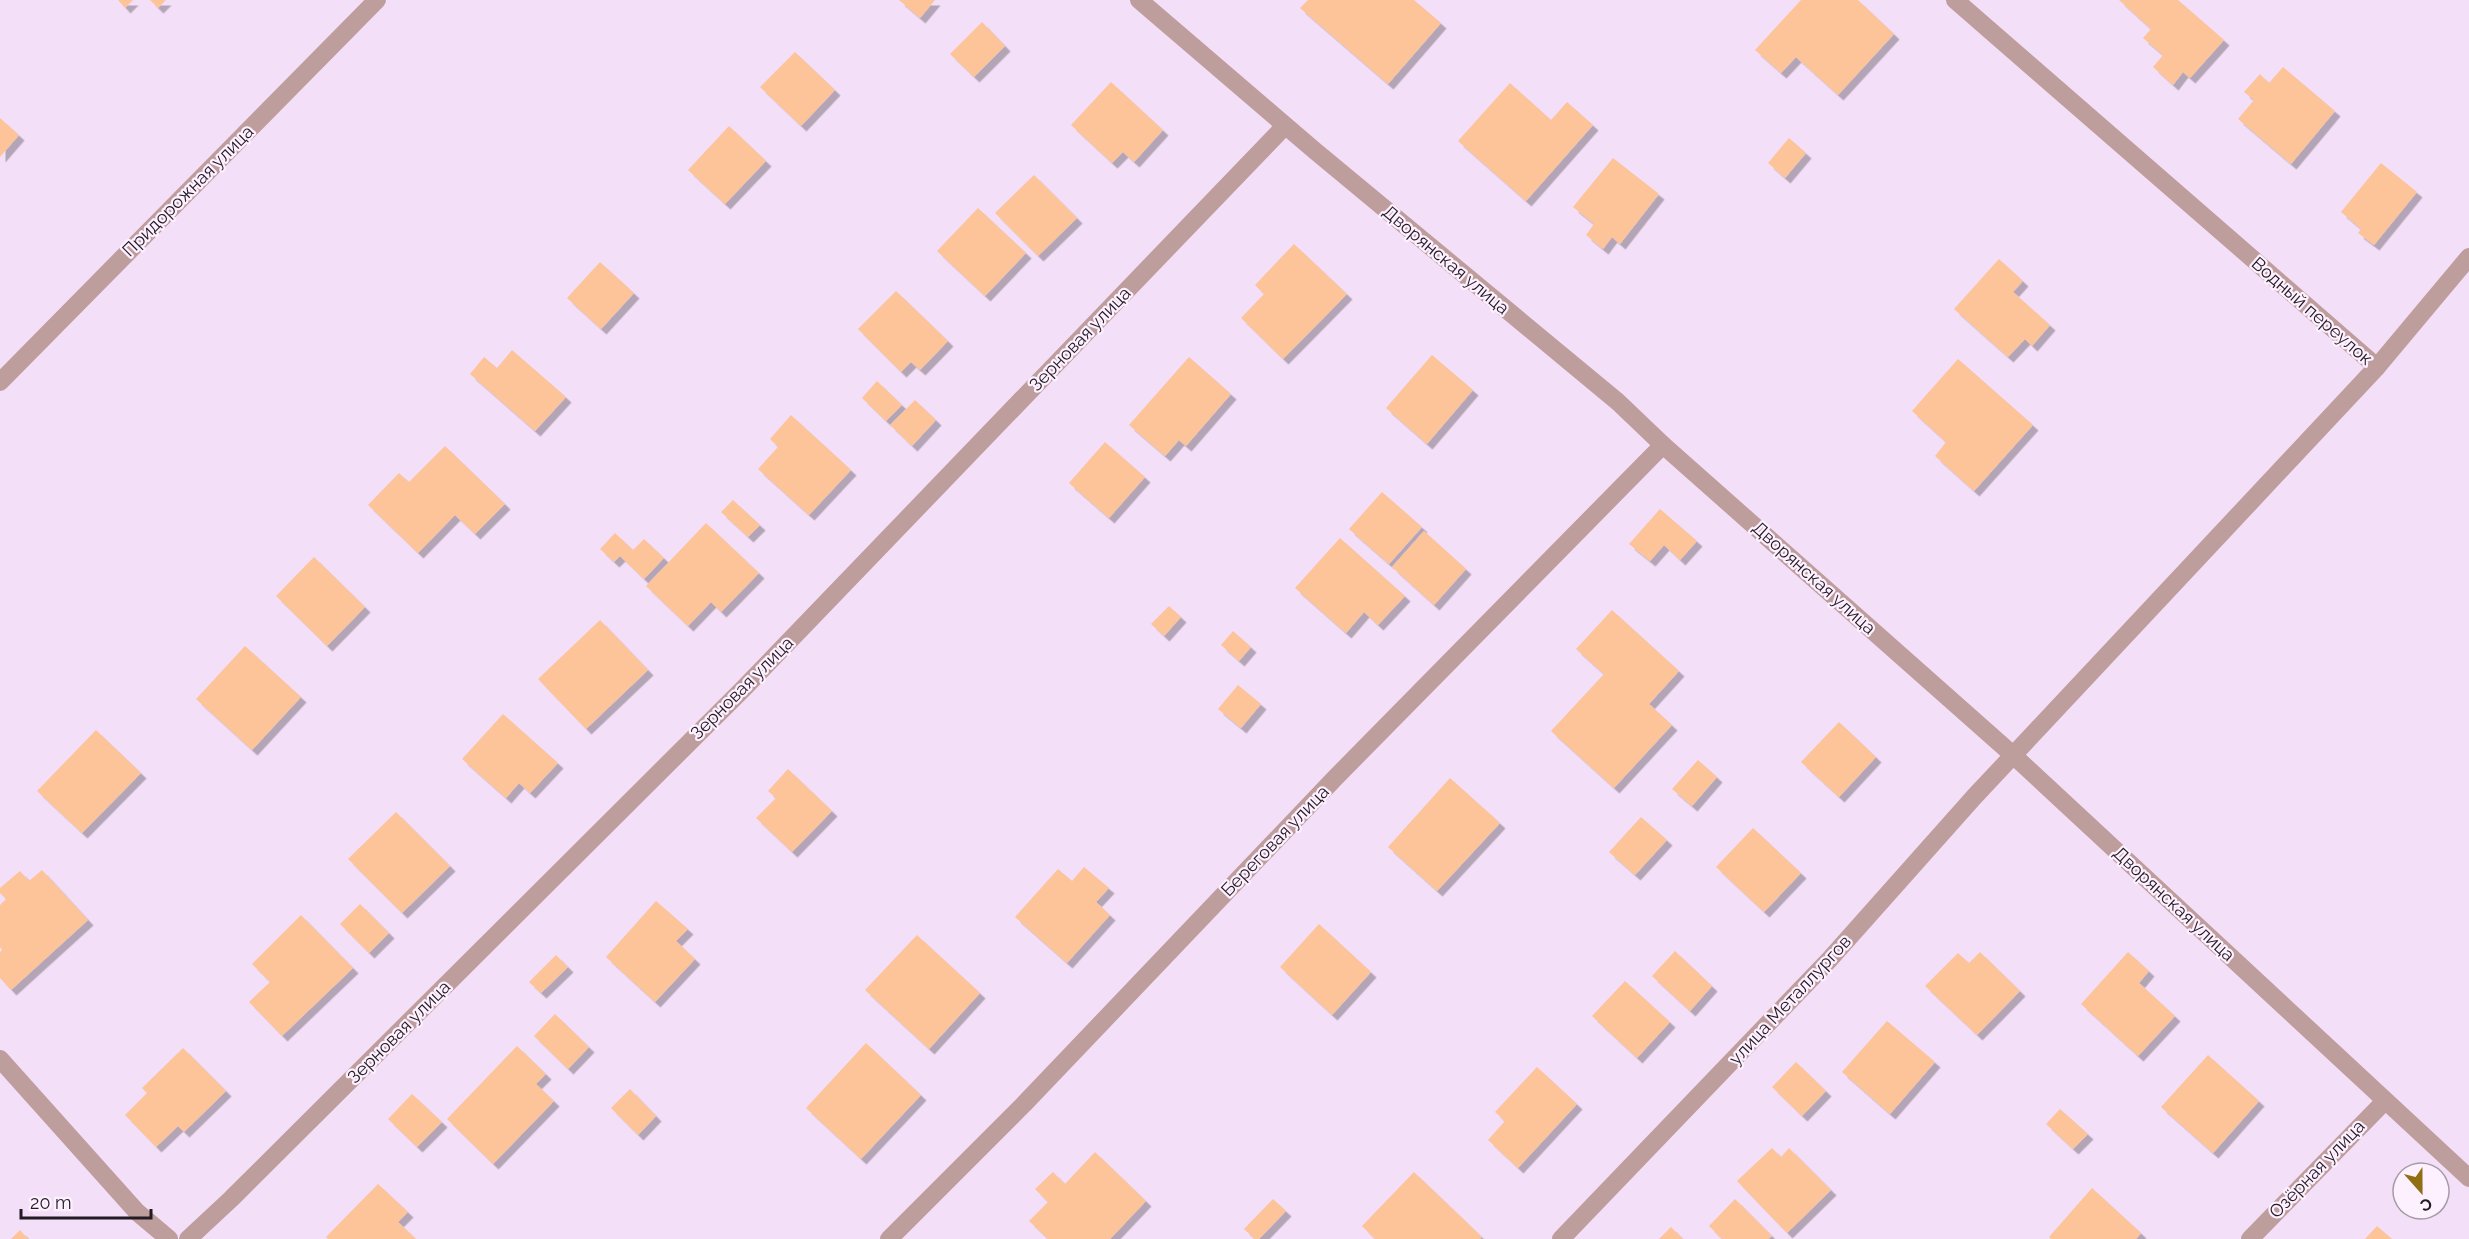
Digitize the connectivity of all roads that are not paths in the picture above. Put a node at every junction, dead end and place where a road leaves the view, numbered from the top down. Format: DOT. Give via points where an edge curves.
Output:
graph roads {
  1 [pos="377,0"];
  2 [pos="1139,0"];
  3 [pos="1955,0"];
  4 [pos="1285,126"];
  5 [pos="2469,257"];
  6 [pos="2377,367"];
  7 [pos="0,382"];
  8 [pos="1663,445"];
  9 [pos="2013,755"];
  10 [pos="0,1059"];
  11 [pos="2385,1101"];
  12 [pos="2469,1178"];
  13 [pos="169,1239"];
  14 [pos="188,1239"];
  15 [pos="889,1239"];
  16 [pos="1561,1239"];
  17 [pos="2250,1239"];
  1 -- 7 [label="street, Придорожная улица"];
  2 -- 4 [label="street, Дворянская улица"];
  3 -- 6 [label="street, Водный переулок"];
  4 -- 8 [label="street, Дворянская улица" via="1618,402"];
  4 -- 14 [label="street, Зерновая улица" via="743,689"];
  5 -- 6 [label="street"];
  6 -- 9 [label="street, Водный переулок"];
  8 -- 9 [label="street, Дворянская улица"];
  8 -- 15 [label="street, Береговая улица"];
  9 -- 11 [label="street, Дворянская улица"];
  9 -- 16 [label="street, улица Металлургов" via="1829,960"];
  10 -- 13 [label="street" via="137,1212"];
  11 -- 12 [label="street, Дворянская улица"];
  11 -- 17 [label="street, Озёрная улица"];
}
